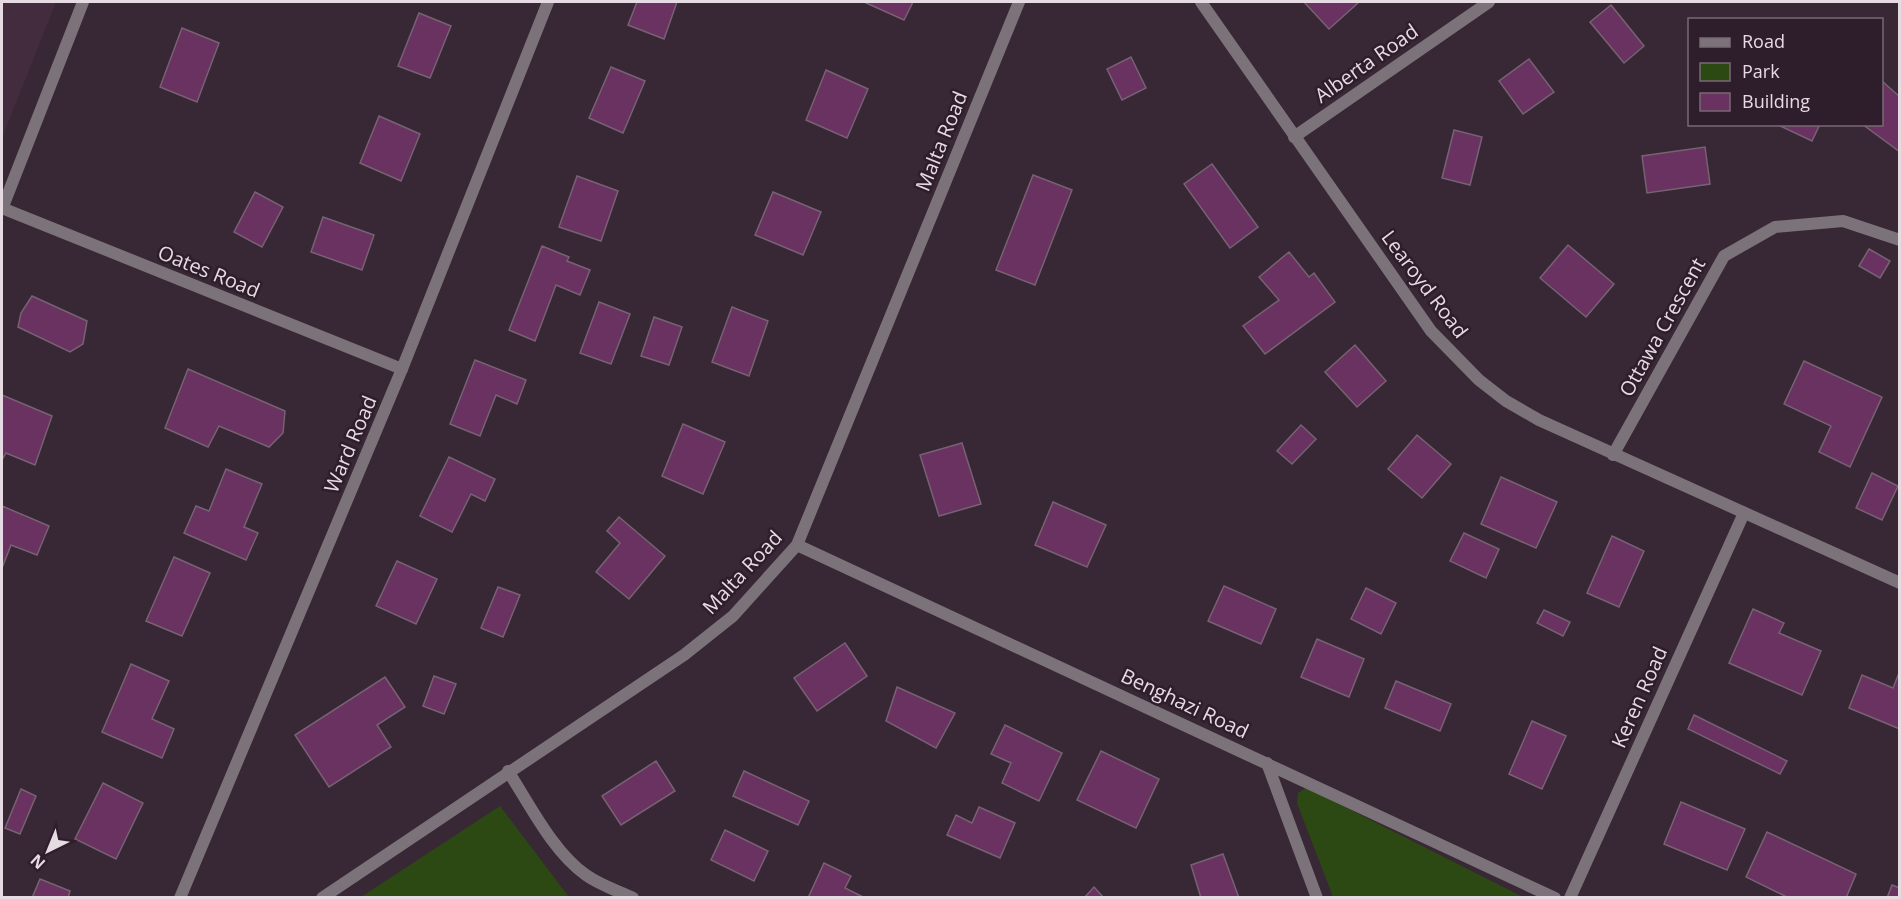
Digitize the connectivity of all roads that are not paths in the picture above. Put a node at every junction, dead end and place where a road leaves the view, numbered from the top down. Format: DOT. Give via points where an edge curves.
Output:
graph roads {
  1 [pos="82,2"];
  2 [pos="548,2"];
  3 [pos="1019,2"];
  4 [pos="1201,2"];
  5 [pos="1490,2"];
  6 [pos="1294,137"];
  7 [pos="2,208"];
  8 [pos="1899,240"];
  9 [pos="402,369"];
  10 [pos="1613,455"];
  11 [pos="1744,513"];
  12 [pos="797,545"];
  13 [pos="1899,583"];
  14 [pos="1267,763"];
  15 [pos="508,771"];
  16 [pos="180,897"];
  17 [pos="322,897"];
  18 [pos="633,897"];
  19 [pos="1317,897"];
  20 [pos="1555,897"];
  21 [pos="1570,897"];
  1 -- 7 [label="street"];
  2 -- 9 [label="street, Ward Road"];
  3 -- 12 [label="street, Malta Road"];
  4 -- 6 [label="street, Learoyd Road"];
  5 -- 6 [label="street, Alberta Road"];
  6 -- 10 [label="street, Learoyd Road" via="1431,331 1479,380 1539,420"];
  7 -- 9 [label="street, Oates Road"];
  8 -- 10 [label="street, Ottawa Crescent" via="1843,221 1775,227 1724,256"];
  9 -- 16 [label="street, Ward Road"];
  10 -- 11 [label="street, Learoyd Road"];
  11 -- 13 [label="street, Learoyd Road"];
  11 -- 21 [label="street, Keren Road"];
  12 -- 14 [label="street, Benghazi Road"];
  12 -- 15 [label="street, Malta Road" via="733,616 684,655"];
  14 -- 19 [label="street"];
  14 -- 20 [label="street, Benghazi Road"];
  15 -- 17 [label="street, Malta Road"];
  15 -- 18 [label="street" via="568,860 587,876"];
}
